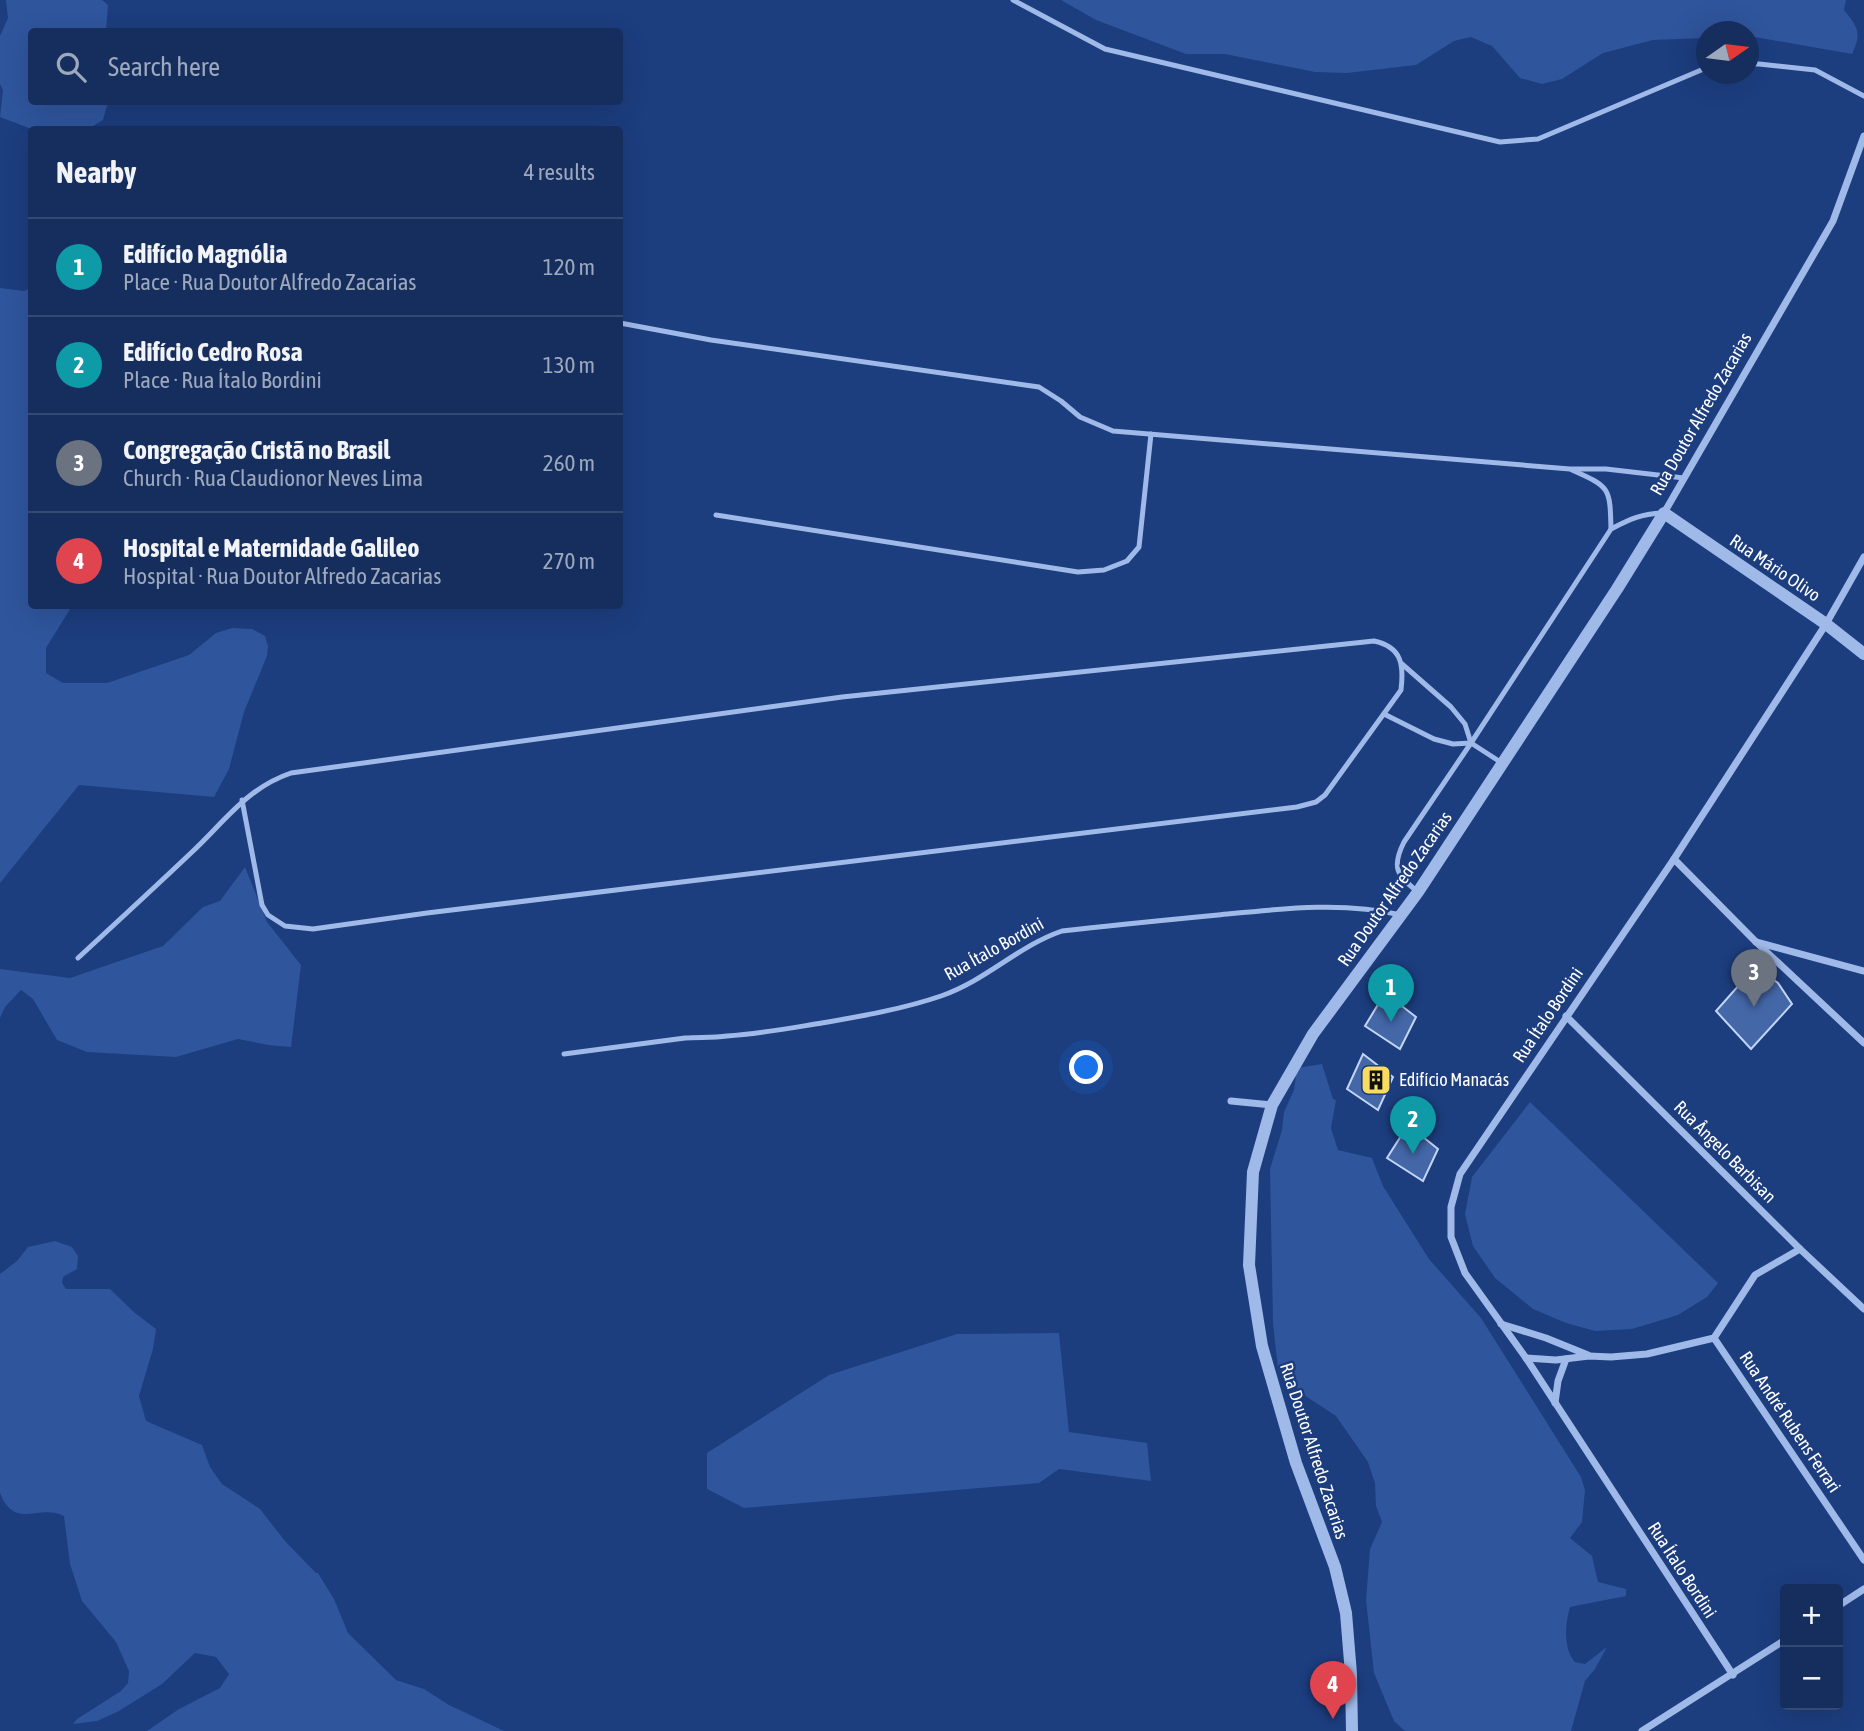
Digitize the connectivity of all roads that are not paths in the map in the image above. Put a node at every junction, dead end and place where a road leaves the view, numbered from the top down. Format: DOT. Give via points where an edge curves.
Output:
graph roads {
  1 [pos="1013,0"];
  2 [pos="1759,65"];
  3 [pos="1696,72"];
  4 [pos="1864,96"];
  5 [pos="1864,136"];
  6 [pos="623,324"];
  7 [pos="1151,434"];
  8 [pos="1570,469"];
  9 [pos="1684,478"];
  10 [pos="1664,513"];
  11 [pos="716,514"];
  12 [pos="1611,529"];
  13 [pos="1864,557"];
  14 [pos="1826,624"];
  15 [pos="1864,654"];
  16 [pos="1402,664"];
  17 [pos="1384,714"];
  18 [pos="1471,743"];
  19 [pos="1502,763"];
  20 [pos="242,800"];
  21 [pos="1674,859"];
  22 [pos="1418,892"];
  23 [pos="1401,915"];
  24 [pos="1756,942"];
  25 [pos="78,958"];
  26 [pos="1864,971"];
  27 [pos="1566,1016"];
  28 [pos="1864,1044"];
  29 [pos="564,1054"];
  30 [pos="1231,1101"];
  31 [pos="1272,1105"];
  32 [pos="1800,1249"];
  33 [pos="1864,1309"];
  34 [pos="1501,1324"];
  35 [pos="1714,1338"];
  36 [pos="1589,1356"];
  37 [pos="1525,1358"];
  38 [pos="1566,1359"];
  39 [pos="1555,1404"];
  40 [pos="1864,1560"];
  41 [pos="1864,1588"];
  42 [pos="1843,1603"];
  43 [pos="1780,1643"];
  44 [pos="1732,1675"];
  45 [pos="1352,1731"];
  46 [pos="1642,1731"];
  1 -- 3 [label="lane" via="1105,49 1500,142 1538,139"];
  2 -- 4 [label="lane" via="1815,70"];
  5 -- 9 [label="street, Rua Doutor Alfredo Zacarias" via="1833,221"];
  6 -- 7 [label="lane" via="1039,387 1080,417 1113,431"];
  7 -- 8 [label="lane"];
  7 -- 11 [label="lane" via="1139,547 1127,561 1104,570 1078,572"];
  8 -- 9 [label="lane"];
  8 -- 12 [label="lane" via="1604,486 1611,506"];
  9 -- 10 [label="street, Rua Doutor Alfredo Zacarias"];
  10 -- 12 [label="lane" via="1646,514"];
  10 -- 14 [label="street, Rua Mário Olivo"];
  10 -- 19 [label="street, Rua Doutor Alfredo Zacarias"];
  12 -- 18 [label="lane"];
  13 -- 14 [label="street, Rua Ítalo Bordini"];
  14 -- 15 [label="street, Rua Mário Olivo"];
  14 -- 21 [label="street, Rua Ítalo Bordini"];
  16 -- 17 [label="lane" via="1401,690"];
  16 -- 18 [label="lane" via="1465,723"];
  16 -- 20 [label="lane" via="1395,649 1374,641 842,697 291,773"];
  17 -- 18 [label="lane" via="1434,739"];
  17 -- 20 [label="lane" via="1325,795 1297,807 313,929 285,926 262,905"];
  18 -- 19 [label="lane"];
  18 -- 22 [label="lane" via="1398,853 1398,873"];
  19 -- 22 [label="street, Rua Doutor Alfredo Zacarias"];
  20 -- 25 [label="lane"];
  21 -- 24 [label="street"];
  21 -- 27 [label="street, Rua Ítalo Bordini"];
  22 -- 23 [label="street, Rua Doutor Alfredo Zacarias"];
  23 -- 29 [label="lane, Rua Ítalo Bordini" via="1349,908 1274,910 1062,930 962,988 867,1015 727,1037"];
  23 -- 31 [label="street, Rua Doutor Alfredo Zacarias" via="1313,1034"];
  24 -- 26 [label="street"];
  24 -- 28 [label="street"];
  27 -- 32 [label="street, Rua Ângelo Barbisan"];
  27 -- 34 [label="street, Rua Ítalo Bordini" via="1460,1174 1451,1207 1451,1237 1457,1256"];
  30 -- 31 [label="street"];
  31 -- 45 [label="street, Rua Doutor Alfredo Zacarias" via="1252,1172 1249,1265 1262,1346 1346,1613"];
  32 -- 33 [label="street, Rua Ângelo Barbisan"];
  32 -- 35 [label="street" via="1755,1275"];
  34 -- 36 [label="street"];
  34 -- 37 [label="street, Rua Ítalo Bordini"];
  35 -- 36 [label="street" via="1647,1354"];
  35 -- 40 [label="street, Rua André Rubens Ferrari"];
  36 -- 38 [label="street"];
  37 -- 38 [label="street"];
  37 -- 39 [label="street, Rua Ítalo Bordini"];
  38 -- 39 [label="street"];
  39 -- 44 [label="street, Rua Ítalo Bordini"];
  41 -- 42 [label="street"];
  43 -- 44 [label="street"];
  44 -- 46 [label="street"];
}
